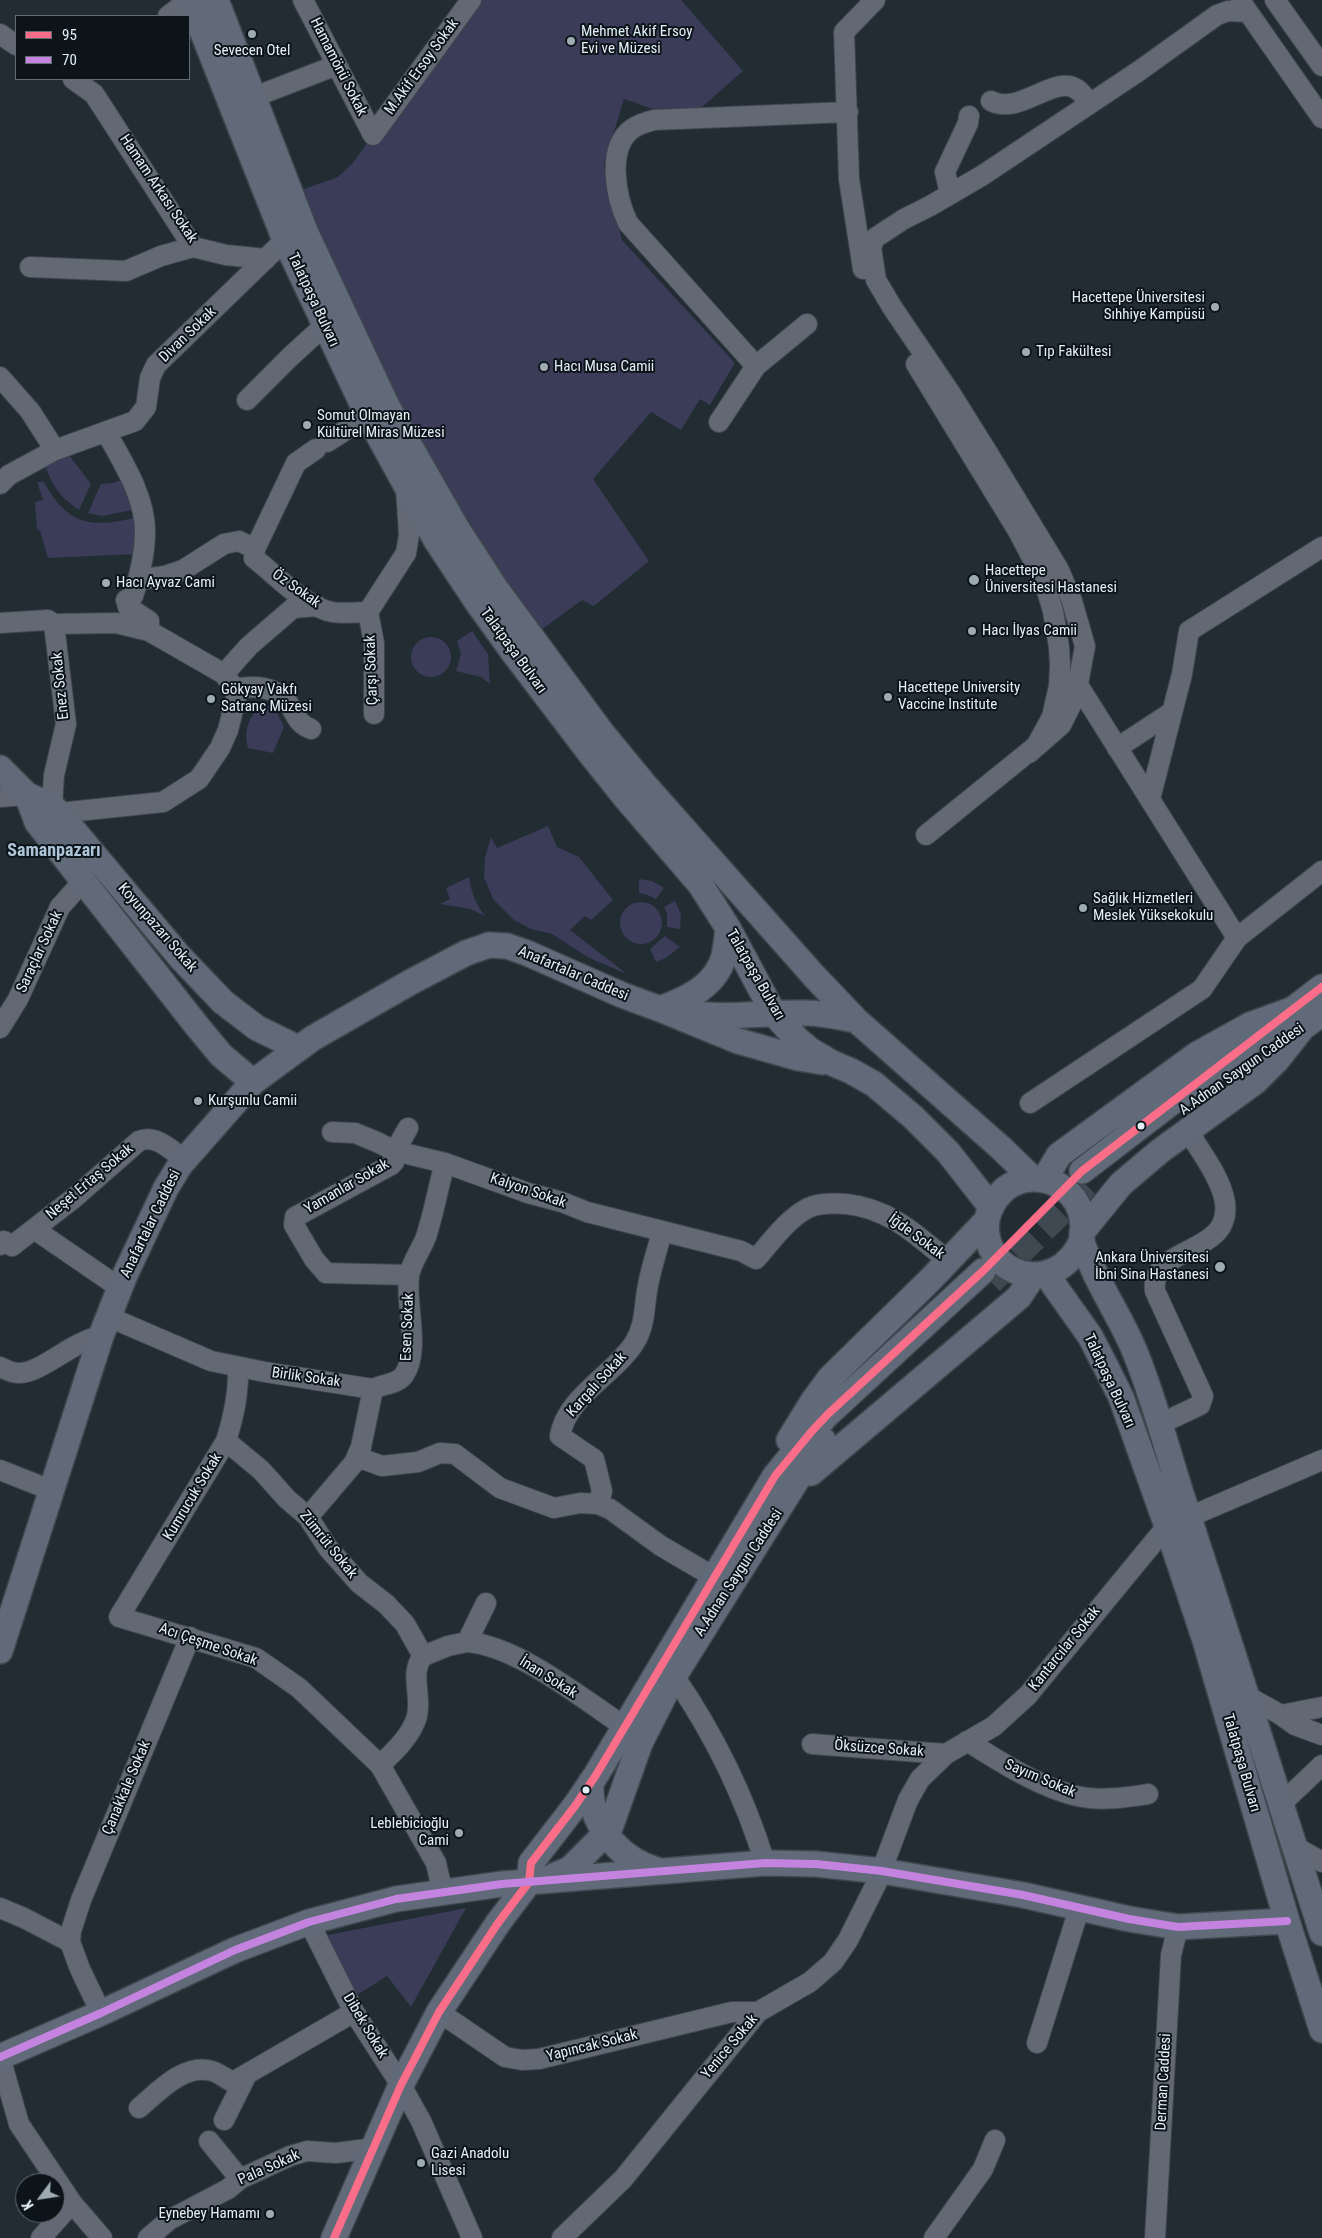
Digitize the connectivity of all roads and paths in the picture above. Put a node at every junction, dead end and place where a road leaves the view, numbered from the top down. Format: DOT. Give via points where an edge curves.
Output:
graph roads {
  1 [pos="189,0"];
  2 [pos="216,0"];
  3 [pos="303,0"];
  4 [pos="471,0"];
  5 [pos="875,0"];
  6 [pos="1232,0"];
  7 [pos="1275,0"];
  8 [pos="1289,0"];
  9 [pos="1246,4"];
  10 [pos="169,15"];
  11 [pos="0,34"];
  12 [pos="15,44"];
  13 [pos="1322,47"];
  14 [pos="337,65"];
  15 [pos="1322,66"];
  16 [pos="80,80"];
  17 [pos="254,97"];
  18 [pos="1085,98"];
  19 [pos="1322,100"];
  20 [pos="991,101"];
  21 [pos="848,112"];
  22 [pos="969,116"];
  23 [pos="1322,118"];
  24 [pos="373,135"];
  25 [pos="949,189"];
  26 [pos="285,240"];
  27 [pos="193,247"];
  28 [pos="859,248"];
  29 [pos="266,259"];
  30 [pos="30,266"];
  31 [pos="807,324"];
  32 [pos="325,325"];
  33 [pos="756,366"];
  34 [pos="0,377"];
  35 [pos="247,400"];
  36 [pos="368,416"];
  37 [pos="719,422"];
  38 [pos="106,432"];
  39 [pos="55,450"];
  40 [pos="0,484"];
  41 [pos="406,488"];
  42 [pos="1322,547"];
  43 [pos="256,555"];
  44 [pos="138,580"];
  45 [pos="317,606"];
  46 [pos="368,612"];
  47 [pos="0,623"];
  48 [pos="54,624"];
  49 [pos="149,631"];
  50 [pos="229,681"];
  51 [pos="1078,686"];
  52 [pos="1172,712"];
  53 [pos="374,714"];
  54 [pos="311,729"];
  55 [pos="1117,748"];
  56 [pos="1029,753"];
  57 [pos="0,768"];
  58 [pos="27,795"];
  59 [pos="0,797"];
  60 [pos="1150,799"];
  61 [pos="55,810"];
  62 [pos="926,836"];
  63 [pos="1322,870"];
  64 [pos="84,880"];
  65 [pos="728,928"];
  66 [pos="1237,938"];
  67 [pos="1322,987"];
  68 [pos="660,1008"];
  69 [pos="774,1014"];
  70 [pos="1305,1017"];
  71 [pos="856,1020"];
  72 [pos="0,1028"];
  73 [pos="298,1048"];
  74 [pos="832,1064"];
  75 [pos="253,1082"];
  76 [pos="1030,1102"];
  77 [pos="408,1128"];
  78 [pos="1188,1131"];
  79 [pos="332,1132"];
  80 [pos="395,1152"];
  81 [pos="185,1160"];
  82 [pos="445,1163"];
  83 [pos="1087,1176"];
  84 [pos="1038,1179"];
  85 [pos="989,1213"];
  86 [pos="34,1229"];
  87 [pos="662,1232"];
  88 [pos="1082,1236"];
  89 [pos="0,1245"];
  90 [pos="756,1259"];
  91 [pos="948,1260"];
  92 [pos="409,1275"];
  93 [pos="1040,1275"];
  94 [pos="987,1277"];
  95 [pos="120,1288"];
  96 [pos="105,1327"];
  97 [pos="0,1367"];
  98 [pos="238,1367"];
  99 [pos="374,1389"];
  100 [pos="1160,1424"];
  101 [pos="226,1440"];
  102 [pos="357,1457"];
  103 [pos="1322,1460"];
  104 [pos="0,1470"];
  105 [pos="784,1483"];
  106 [pos="53,1491"];
  107 [pos="598,1504"];
  108 [pos="308,1517"];
  109 [pos="1178,1522"];
  110 [pos="714,1577"];
  111 [pos="486,1603"];
  112 [pos="119,1617"];
  113 [pos="190,1637"];
  114 [pos="467,1642"];
  115 [pos="1,1643"];
  116 [pos="423,1656"];
  117 [pos="674,1676"];
  118 [pos="1248,1696"];
  119 [pos="1322,1707"];
  120 [pos="1280,1715"];
  121 [pos="624,1727"];
  122 [pos="1322,1735"];
  123 [pos="967,1741"];
  124 [pos="812,1744"];
  125 [pos="946,1754"];
  126 [pos="380,1765"];
  127 [pos="1322,1765"];
  128 [pos="591,1782"];
  129 [pos="1148,1794"];
  130 [pos="1281,1804"];
  131 [pos="605,1833"];
  132 [pos="1294,1846"];
  133 [pos="765,1862"];
  134 [pos="1322,1862"];
  135 [pos="657,1870"];
  136 [pos="882,1871"];
  137 [pos="529,1882"];
  138 [pos="443,1893"];
  139 [pos="0,1908"];
  140 [pos="1079,1909"];
  141 [pos="1286,1921"];
  142 [pos="310,1922"];
  143 [pos="1178,1927"];
  144 [pos="1322,1933"];
  145 [pos="70,1942"];
  146 [pos="354,2012"];
  147 [pos="439,2012"];
  148 [pos="758,2012"];
  149 [pos="100,2014"];
  150 [pos="1322,2030"];
  151 [pos="1036,2043"];
  152 [pos="0,2057"];
  153 [pos="247,2074"];
  154 [pos="402,2085"];
  155 [pos="139,2108"];
  156 [pos="224,2120"];
  157 [pos="996,2140"];
  158 [pos="209,2141"];
  159 [pos="375,2148"];
  160 [pos="240,2179"];
  161 [pos="72,2203"];
  162 [pos="41,2238"];
  163 [pos="102,2238"];
  164 [pos="148,2238"];
  165 [pos="334,2238"];
  166 [pos="472,2238"];
  167 [pos="562,2238"];
  168 [pos="934,2238"];
  169 [pos="1155,2238"];
  1 -- 10 [label="street"];
  1 -- 26 [label="main road, Talatpaşa Bulvarı"];
  2 -- 17 [label="main road, Talatpaşa Bulvarı"];
  3 -- 14 [label="street, Hamamönü Sokak"];
  4 -- 24 [label="street, M.Akif Ersoy Sokak"];
  5 -- 21 [label="street" via="844,32"];
  6 -- 18 [label="street"];
  7 -- 15 [label="street"];
  8 -- 13 [label="street"];
  9 -- 19 [label="street" via="1307,76"];
  9 -- 23 [label="street"];
  9 -- 51 [label="street" via="1217,15 983,175 904,218 875,238 871,247 876,280 951,394 1059,570 1086,646"];
  11 -- 12 [label="street"];
  14 -- 17 [label="street"];
  14 -- 24 [label="street, Hamamönü Sokak"];
  16 -- 27 [label="street, Hamam Arkası Sokak" via="119,130"];
  17 -- 71 [label="main road, Talatpaşa Bulvarı" via="305,231 387,406 491,581 602,734"];
  18 -- 20 [label="street" via="1080,90 1063,86 1020,102 1000,105"];
  18 -- 25 [label="street"];
  21 -- 28 [label="street" via="849,179"];
  21 -- 33 [label="street" via="654,120 631,129 620,146 616,187 628,223"];
  22 -- 25 [label="street" via="946,172"];
  25 -- 28 [label="street" via="888,220"];
  26 -- 29 [label="street, Divan Sokak"];
  26 -- 32 [label="main road, Talatpaşa Bulvarı"];
  27 -- 29 [label="street, Hamam Arkası Sokak" via="226,255"];
  27 -- 30 [label="street" via="126,271"];
  28 -- 56 [label="street" via="873,296 1018,530 1044,581 1059,647 1059,686 1044,735"];
  29 -- 38 [label="street, Divan Sokak" via="232,297 156,365 150,378 151,399 142,415"];
  31 -- 33 [label="street"];
  32 -- 35 [label="street"];
  32 -- 36 [label="main road, Talatpaşa Bulvarı"];
  33 -- 37 [label="street"];
  34 -- 39 [label="street" via="30,411"];
  36 -- 41 [label="main road, Talatpaşa Bulvarı"];
  36 -- 43 [label="street" via="296,463"];
  38 -- 39 [label="street, Divan Sokak"];
  38 -- 44 [label="street" via="128,472 143,516 144,543"];
  39 -- 40 [label="street, Divan Sokak" via="9,475"];
  41 -- 46 [label="street" via="409,535 406,553"];
  41 -- 65 [label="main road, Talatpaşa Bulvarı" via="436,540 512,652 624,797 696,877"];
  42 -- 52 [label="street" via="1189,631"];
  43 -- 44 [label="street" via="239,541 224,544 183,570"];
  43 -- 45 [label="street, Öz Sokak" via="296,592"];
  44 -- 49 [label="street" via="134,596 126,600 128,607 149,621"];
  45 -- 46 [label="street, Öz Sokak" via="332,612"];
  45 -- 50 [label="street" via="293,608 249,646"];
  46 -- 53 [label="street, Çarşı Sokak" via="374,643"];
  47 -- 48 [label="street" via="48,620"];
  48 -- 49 [label="street" via="116,623"];
  48 -- 61 [label="street, Enez Sokak" via="66,724 54,775"];
  49 -- 50 [label="street"];
  50 -- 54 [label="street" via="272,689 288,702 301,725"];
  50 -- 61 [label="street" via="236,698 228,730 210,765 199,778 163,802"];
  51 -- 55 [label="street"];
  51 -- 56 [label="street" via="1061,724"];
  52 -- 55 [label="street"];
  52 -- 60 [label="street"];
  55 -- 60 [label="street"];
  56 -- 62 [label="street"];
  57 -- 58 [label="main road"];
  58 -- 59 [label="street, Koyunpazarı Sokak"];
  58 -- 61 [label="main road, Koyunpazarı Sokak"];
  58 -- 64 [label="main road, Koyunpazarı Sokak" via="38,822"];
  60 -- 66 [label="street"];
  61 -- 73 [label="main road, Koyunpazarı Sokak" via="223,1002 257,1028"];
  63 -- 66 [label="street"];
  64 -- 72 [label="street, Saraçlar Sokak" via="60,907 18,999"];
  64 -- 75 [label="main road, Koyunpazarı Sokak" via="197,1026 222,1055"];
  65 -- 68 [label="main road" via="724,956 705,985 685,1000"];
  65 -- 69 [label="main road, Talatpaşa Bulvarı"];
  66 -- 76 [label="street" via="1202,989"];
  67 -- 70 [label="main road, A.Adnan Saygun Caddesi"];
  68 -- 69 [label="main road" via="716,1017"];
  68 -- 73 [label="main road, Anafartalar Caddesi" via="622,995 527,953 507,946 489,945 446,962"];
  68 -- 74 [label="main road" via="738,1041"];
  69 -- 71 [label="main road" via="805,1013"];
  69 -- 74 [label="main road, Talatpaşa Bulvarı" via="796,1039"];
  70 -- 78 [label="main road" via="1277,1060 1255,1082"];
  70 -- 83 [label="main road, A.Adnan Saygun Caddesi" via="1155,1132"];
  70 -- 84 [label="main road" via="1250,1025 1196,1055 1059,1155"];
  71 -- 84 [label="main road, Talatpaşa Bulvarı"];
  73 -- 75 [label="main road, Anafartalar Caddesi"];
  74 -- 85 [label="main road, Talatpaşa Bulvarı" via="874,1084 914,1117 953,1158"];
  75 -- 81 [label="main road, Anafartalar Caddesi"];
  77 -- 80 [label="street, Yamanlar Sokak"];
  78 -- 88 [label="main road" via="1121,1184"];
  78 -- 100 [label="street" via="1222,1192 1225,1210 1216,1234 1163,1265 1155,1276 1155,1291 1202,1396 1200,1405"];
  79 -- 80 [label="street, Kalyon Sokak" via="354,1134"];
  80 -- 82 [label="street, Kalyon Sokak"];
  80 -- 92 [label="street, Yamanlar Sokak" via="394,1162 390,1165 295,1217 294,1225 326,1273"];
  81 -- 86 [label="street, Neşet Ertaş Sokak" via="154,1139 139,1141"];
  81 -- 95 [label="main road, Anafartalar Caddesi" via="166,1188"];
  82 -- 87 [label="street, Kalyon Sokak" via="587,1212"];
  82 -- 92 [label="street, Esen Sokak" via="426,1237"];
  84 -- 85 [label="main road" via="1020,1181 1008,1187 998,1196"];
  84 -- 88 [label="main road, Talatpaşa Bulvarı" via="1055,1183 1072,1197 1082,1217"];
  85 -- 91 [label="main road"];
  85 -- 93 [label="main road" via="987,1233 998,1258 1020,1273"];
  86 -- 89 [label="street, Neşet Ertaş Sokak" via="12,1246 4,1241"];
  86 -- 95 [label="street"];
  87 -- 90 [label="street, Kalyon Sokak" via="741,1251"];
  87 -- 107 [label="street, Kargalı Sokak" via="640,1331 625,1355 571,1410 561,1429 560,1436 594,1459 602,1491"];
  88 -- 93 [label="main road" via="1069,1262 1058,1270"];
  88 -- 100 [label="main road, Talatpaşa Bulvarı" via="1103,1289 1136,1353"];
  90 -- 91 [label="street, İğde Sokak" via="796,1216 816,1205 839,1203 868,1207 888,1216"];
  91 -- 105 [label="main road" via="830,1378 813,1401 786,1446"];
  92 -- 99 [label="street, Esen Sokak" via="410,1358 403,1376"];
  93 -- 105 [label="main road" via="1019,1296"];
  93 -- 109 [label="main road, Talatpaşa Bulvarı" via="1086,1329"];
  94 -- 105 [label="main road, A.Adnan Saygun Caddesi"];
  95 -- 96 [label="main road, Anafartalar Caddesi"];
  96 -- 97 [label="street" via="41,1365 20,1373"];
  96 -- 98 [label="street, Birlik Sokak"];
  96 -- 106 [label="main road, Anafartalar Caddesi"];
  98 -- 99 [label="street, Birlik Sokak"];
  98 -- 101 [label="street, Kumrucuk Sokak" via="239,1385 233,1422"];
  99 -- 102 [label="street"];
  100 -- 109 [label="main road, Talatpaşa Bulvarı"];
  101 -- 108 [label="street, Zümrüt Sokak"];
  101 -- 112 [label="street, Kumrucuk Sokak"];
  102 -- 107 [label="street" via="382,1466 418,1462 440,1453 455,1454 500,1488 554,1508 571,1503"];
  102 -- 108 [label="street"];
  103 -- 109 [label="street"];
  104 -- 106 [label="street"];
  105 -- 110 [label="main road, A.Adnan Saygun Caddesi"];
  105 -- 117 [label="main road, A.Adnan Saygun Caddesi"];
  106 -- 115 [label="main road, Anafartalar Caddesi"];
  107 -- 110 [label="street"];
  108 -- 116 [label="street, Zümrüt Sokak" via="328,1548 353,1576 405,1624"];
  109 -- 118 [label="main road, Talatpaşa Bulvarı"];
  109 -- 123 [label="street, Kantarcılar Sokak" via="1028,1696 994,1726"];
  109 -- 141 [label="main road, Talatpaşa Bulvarı" via="1206,1640"];
  110 -- 121 [label="main road, A.Adnan Saygun Caddesi"];
  111 -- 114 [label="street"];
  112 -- 113 [label="street, Acı Çeşme Sokak"];
  113 -- 126 [label="street, Acı Çeşme Sokak" via="256,1658 299,1688"];
  113 -- 145 [label="street, Çanakkale Sokak" via="81,1900"];
  114 -- 116 [label="street"];
  114 -- 121 [label="street, İnan Sokak" via="483,1644 512,1655"];
  116 -- 126 [label="street" via="415,1676 417,1716 397,1749"];
  117 -- 131 [label="main road, A.Adnan Saygun Caddesi" via="640,1742"];
  117 -- 133 [label="street" via="729,1766"];
  118 -- 120 [label="street"];
  118 -- 130 [label="main road, Talatpaşa Bulvarı"];
  119 -- 120 [label="street"];
  120 -- 122 [label="street" via="1294,1725"];
  121 -- 128 [label="main road, A.Adnan Saygun Caddesi"];
  123 -- 125 [label="street, Kantarcılar Sokak"];
  123 -- 129 [label="street, Sayım Sokak" via="1006,1766 1083,1797"];
  124 -- 125 [label="street, Öksüzce Sokak"];
  125 -- 136 [label="street, Yenice Sokak" via="920,1779 908,1800"];
  126 -- 138 [label="street, Acı Çeşme Sokak" via="436,1863"];
  127 -- 130 [label="street"];
  128 -- 131 [label="main road" via="592,1809"];
  128 -- 137 [label="main road, A.Adnan Saygun Caddesi" via="531,1863"];
  130 -- 132 [label="main road, Talatpaşa Bulvarı"];
  131 -- 135 [label="main road" via="634,1861"];
  131 -- 137 [label="main road, A.Adnan Saygun Caddesi" via="570,1869"];
  132 -- 134 [label="street"];
  132 -- 144 [label="main road, Talatpaşa Bulvarı"];
  133 -- 135 [label="main road"];
  133 -- 136 [label="main road"];
  135 -- 137 [label="main road"];
  136 -- 140 [label="main road" via="1024,1895"];
  136 -- 148 [label="street, Yenice Sokak" via="848,1940 833,1962 810,1982"];
  137 -- 138 [label="main road"];
  137 -- 147 [label="main road, A.Adnan Saygun Caddesi"];
  138 -- 142 [label="main road" via="396,1899"];
  139 -- 145 [label="street"];
  140 -- 143 [label="main road"];
  140 -- 151 [label="street"];
  141 -- 143 [label="main road"];
  141 -- 150 [label="main road, Talatpaşa Bulvarı"];
  142 -- 146 [label="street, Dibek Sokak"];
  142 -- 149 [label="main road" via="235,1950"];
  143 -- 169 [label="street, Derman Caddesi" via="1171,1954"];
  145 -- 149 [label="street"];
  146 -- 153 [label="street"];
  146 -- 154 [label="street, Dibek Sokak"];
  147 -- 148 [label="street, Yapıncak Sokak" via="505,2057 522,2060 540,2059 732,2012"];
  147 -- 154 [label="main road, A.Adnan Saygun Caddesi"];
  148 -- 167 [label="street, Yenice Sokak" via="623,2180"];
  149 -- 152 [label="main road"];
  152 -- 161 [label="street" via="19,2124"];
  153 -- 155 [label="street" via="233,2082 214,2071 197,2069 166,2083"];
  153 -- 156 [label="street"];
  154 -- 159 [label="main road, A.Adnan Saygun Caddesi"];
  154 -- 166 [label="street, Dibek Sokak"];
  157 -- 168 [label="street" via="983,2169"];
  158 -- 160 [label="street"];
  159 -- 160 [label="street, Pala Sokak" via="336,2153 307,2151"];
  159 -- 165 [label="main road, A.Adnan Saygun Caddesi"];
  160 -- 164 [label="street, Pala Sokak" via="228,2189 169,2220"];
  161 -- 162 [label="street"];
  161 -- 163 [label="street"];
}
